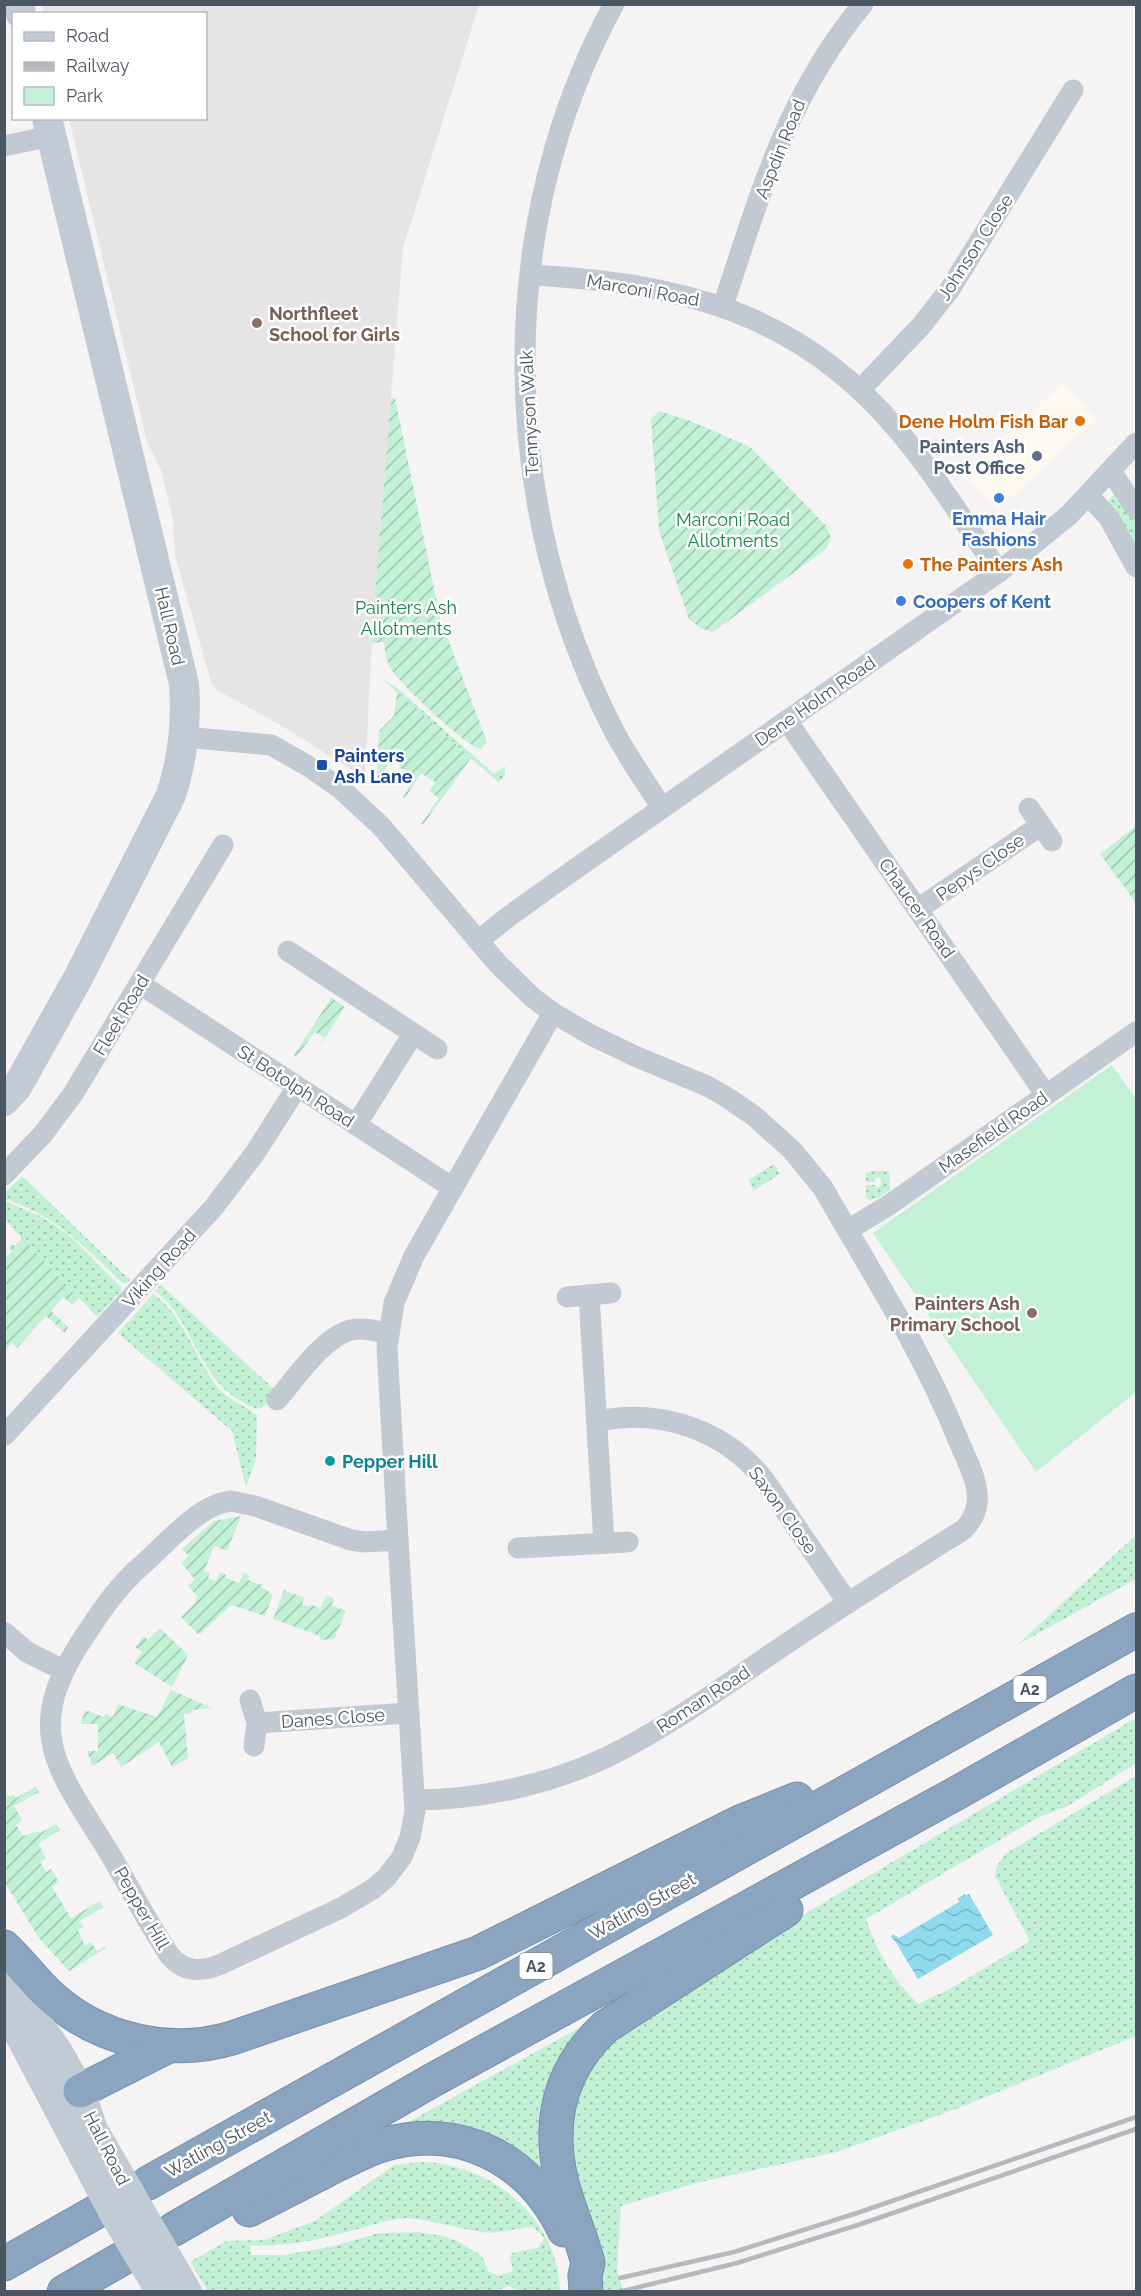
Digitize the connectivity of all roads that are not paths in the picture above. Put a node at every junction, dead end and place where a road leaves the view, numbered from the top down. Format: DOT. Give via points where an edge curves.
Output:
graph roads {
  1 [pos="614,4"];
  2 [pos="863,4"];
  3 [pos="1073,90"];
  4 [pos="49,127"];
  5 [pos="4,146"];
  6 [pos="531,275"];
  7 [pos="723,306"];
  8 [pos="860,390"];
  9 [pos="1137,443"];
  10 [pos="1112,471"];
  11 [pos="1089,496"];
  12 [pos="1137,509"];
  13 [pos="1137,567"];
  14 [pos="999,572"];
  15 [pos="788,721"];
  16 [pos="185,737"];
  17 [pos="662,808"];
  18 [pos="1041,825"];
  19 [pos="223,845"];
  20 [pos="918,909"];
  21 [pos="478,941"];
  22 [pos="288,951"];
  23 [pos="140,984"];
  24 [pos="553,1013"];
  25 [pos="1137,1032"];
  26 [pos="413,1034"];
  27 [pos="437,1049"];
  28 [pos="297,1087"];
  29 [pos="1046,1095"];
  30 [pos="4,1101"];
  31 [pos="356,1125"];
  32 [pos="4,1175"];
  33 [pos="453,1188"];
  34 [pos="848,1230"];
  35 [pos="611,1293"];
  36 [pos="589,1295"];
  37 [pos="567,1297"];
  38 [pos="388,1334"];
  39 [pos="277,1400"];
  40 [pos="598,1421"];
  41 [pos="4,1436"];
  42 [pos="398,1539"];
  43 [pos="628,1542"];
  44 [pos="604,1543"];
  45 [pos="518,1548"];
  46 [pos="848,1603"];
  47 [pos="1137,1630"];
  48 [pos="4,1632"];
  49 [pos="63,1670"];
  50 [pos="1137,1691"];
  51 [pos="250,1700"];
  52 [pos="409,1713"];
  53 [pos="257,1723"];
  54 [pos="254,1746"];
  55 [pos="924,1748"];
  56 [pos="955,1794"];
  57 [pos="415,1800"];
  58 [pos="4,1947"];
  59 [pos="4,1976"];
  60 [pos="4,2005"];
  61 [pos="169,2046"];
  62 [pos="80,2091"];
  63 [pos="82,2133"];
  64 [pos="148,2183"];
  65 [pos="106,2214"];
  66 [pos="4,2264"];
  67 [pos="585,2283"];
  68 [pos="64,2292"];
  69 [pos="95,2292"];
  70 [pos="161,2292"];
  71 [pos="187,2292"];
  1 -- 6 [label="street, Tennyson Walk" via="583,70 560,136 541,209"];
  2 -- 7 [label="street, Aspdin Road" via="825,56 792,115 769,169"];
  3 -- 8 [label="street, Johnson Close" via="950,289"];
  4 -- 5 [label="street"];
  4 -- 16 [label="street, Hall Road" via="184,684"];
  6 -- 7 [label="street, Marconi Road" via="660,290"];
  6 -- 17 [label="street, Tennyson Walk" via="525,354 526,411 532,477 546,544 583,662 612,727"];
  7 -- 8 [label="street, Marconi Road" via="796,341"];
  8 -- 14 [label="street, Marconi Road" via="898,429"];
  9 -- 10 [label="street, Dene Holm Road"];
  10 -- 11 [label="street, Dene Holm Road"];
  10 -- 12 [label="street"];
  11 -- 13 [label="street" via="1109,518"];
  11 -- 14 [label="street, Dene Holm Road"];
  14 -- 15 [label="street, Dene Holm Road"];
  15 -- 17 [label="street, Dene Holm Road"];
  15 -- 20 [label="street, Chaucer Road"];
  16 -- 21 [label="street" via="271,745 308,766 366,811"];
  16 -- 30 [label="street, Hall Road" via="171,795 78,978 16,1087"];
  17 -- 21 [label="street, Dene Holm Road"];
  18 -- 20 [label="street, Pepys Close"];
  19 -- 23 [label="street, Fleet Road"];
  20 -- 29 [label="street, Chaucer Road"];
  21 -- 24 [label="street" via="513,981"];
  22 -- 26 [label="street"];
  23 -- 28 [label="street, St Botolph Road"];
  23 -- 32 [label="street, Fleet Road" via="63,1108"];
  24 -- 33 [label="street, Pepper Hill"];
  24 -- 34 [label="street" via="612,1045 716,1090 747,1111 810,1170"];
  25 -- 29 [label="street, Masefield Road"];
  26 -- 27 [label="street"];
  26 -- 31 [label="street"];
  28 -- 31 [label="street, St Botolph Road"];
  28 -- 41 [label="street, Viking Road" via="214,1208"];
  29 -- 34 [label="street, Masefield Road"];
  31 -- 33 [label="street, St Botolph Road"];
  33 -- 38 [label="street, Pepper Hill" via="401,1284"];
  34 -- 46 [label="street, Roman Road" via="916,1348 976,1486 976,1506 963,1530"];
  35 -- 36 [label="street"];
  36 -- 37 [label="street"];
  36 -- 40 [label="street"];
  38 -- 39 [label="street" via="351,1330 329,1340"];
  38 -- 42 [label="street, Pepper Hill"];
  40 -- 44 [label="street"];
  40 -- 46 [label="street, Saxon Close" via="634,1417 671,1422 695,1428 730,1447 765,1481"];
  42 -- 49 [label="street, Pepper Hill" via="351,1540 247,1504 231,1501 213,1505 120,1586"];
  42 -- 52 [label="street, Pepper Hill"];
  43 -- 44 [label="street"];
  44 -- 45 [label="street"];
  46 -- 57 [label="street, Roman Road" via="669,1721 605,1758 522,1787 458,1798"];
  47 -- 55 [label="highway, Watling Street / A2"];
  48 -- 49 [label="street" via="27,1652"];
  49 -- 57 [label="street, Pepper Hill" via="50,1722 60,1771 166,1951 188,1968 206,1970 219,1965 365,1896 402,1857 412,1829"];
  50 -- 56 [label="highway"];
  51 -- 53 [label="street, Danes Close"];
  52 -- 53 [label="street, Danes Close"];
  52 -- 57 [label="street, Pepper Hill"];
  53 -- 54 [label="street, Danes Close"];
  55 -- 61 [label="highway" via="740,1822 478,1953 232,2038 201,2045"];
  55 -- 64 [label="highway, Watling Street / A2"];
  56 -- 67 [label="highway" via="876,1854 615,2020 584,2049 562,2091 555,2136 562,2184 588,2263"];
  56 -- 67 [label="highway" via="431,2081 178,2236 366,2151 397,2141 446,2140 475,2146 522,2172 553,2210"];
  58 -- 61 [label="highway" via="48,1994 83,2019 118,2036"];
  59 -- 62 [label="street, Hall Road" via="58,2052"];
  60 -- 63 [label="street, Hall Road"];
  61 -- 62 [label="highway"];
  62 -- 63 [label="street, Hall Road"];
  63 -- 65 [label="street, Hall Road, bridge"];
  63 -- 71 [label="street, Hall Road, bridge"];
  65 -- 66 [label="highway"];
  65 -- 70 [label="street, Hall Road, bridge"];
  68 -- 69 [label="highway" via="127,2265"];
}
